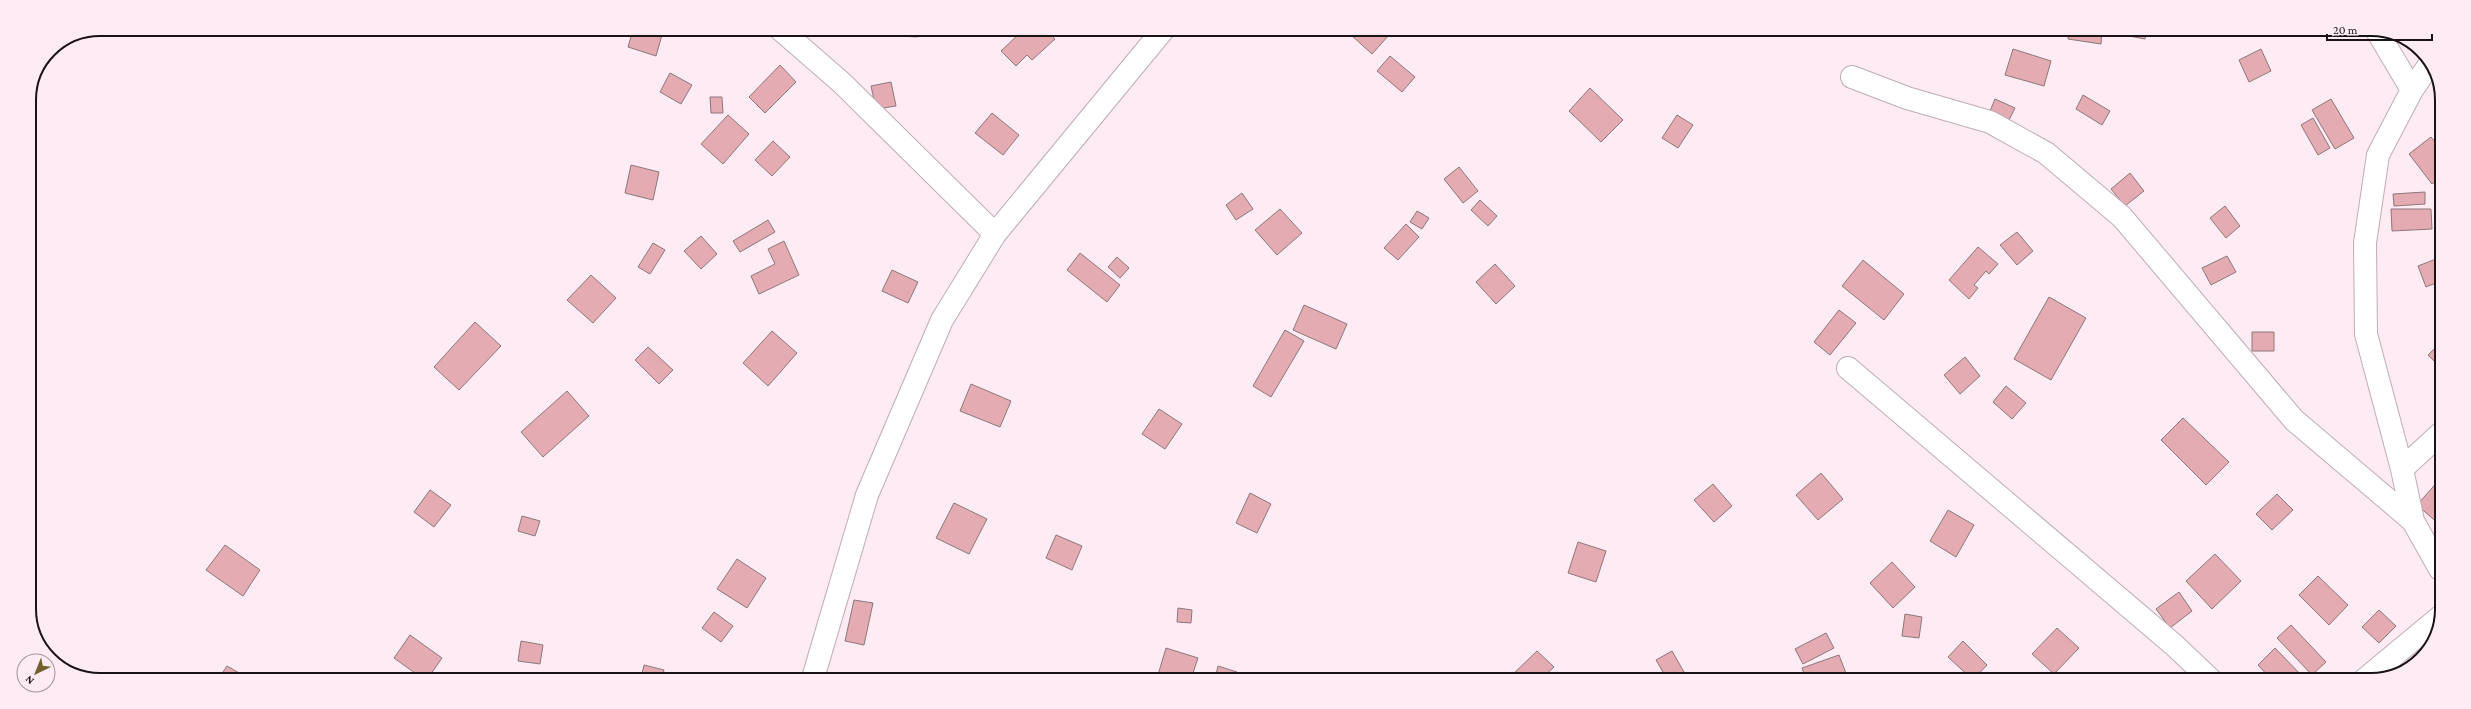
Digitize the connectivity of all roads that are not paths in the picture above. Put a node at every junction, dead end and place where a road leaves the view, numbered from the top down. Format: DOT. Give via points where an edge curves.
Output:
graph roads {
  1 [pos="788,36"];
  2 [pos="1158,36"];
  3 [pos="2381,37"];
  4 [pos="2427,69"];
  5 [pos="1852,77"];
  6 [pos="2412,90"];
  7 [pos="995,234"];
  8 [pos="1848,368"];
  9 [pos="2435,439"];
  10 [pos="2402,469"];
  11 [pos="2413,521"];
  12 [pos="2435,560"];
  13 [pos="2433,622"];
  14 [pos="814,673"];
  15 [pos="2203,673"];
  16 [pos="2373,673"];
  1 -- 7 [label="street" via="842,83"];
  2 -- 7 [label="street"];
  3 -- 6 [label="street"];
  4 -- 6 [label="street"];
  5 -- 11 [label="street" via="1907,98 1990,122 2046,153 2122,217 2294,420"];
  6 -- 10 [label="street" via="2378,155 2365,243 2366,334"];
  7 -- 14 [label="street" via="942,320 867,495"];
  8 -- 15 [label="street" via="2174,645"];
  9 -- 10 [label="street"];
  10 -- 11 [label="street"];
  11 -- 12 [label="street"];
  13 -- 16 [label="street"];
}
